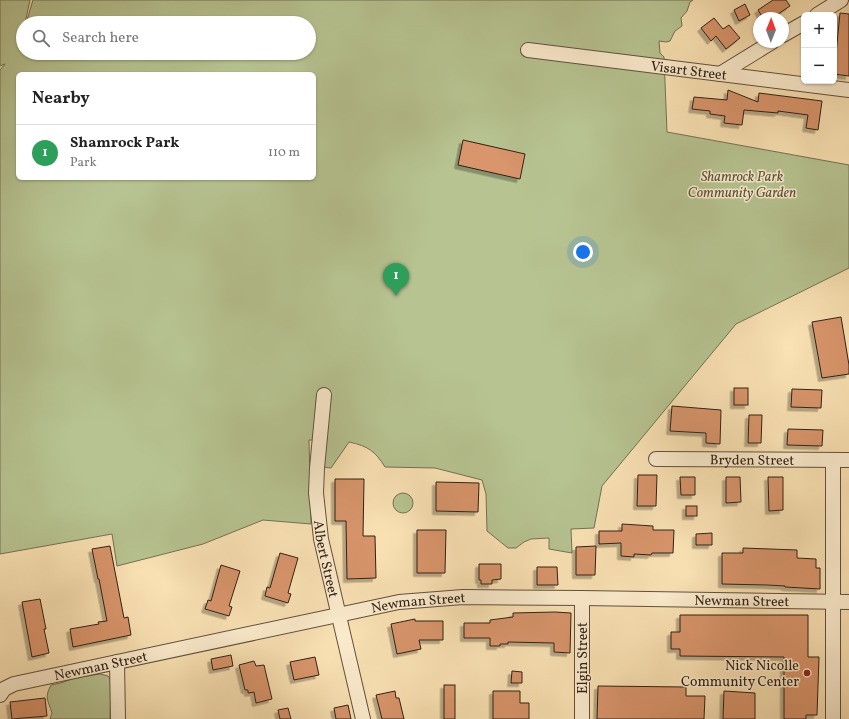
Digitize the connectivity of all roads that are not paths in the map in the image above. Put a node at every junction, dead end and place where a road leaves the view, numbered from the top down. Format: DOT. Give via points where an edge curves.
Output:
graph roads {
  1 [pos="841,0"];
  2 [pos="821,12"];
  3 [pos="801,25"];
  4 [pos="789,32"];
  5 [pos="762,48"];
  6 [pos="528,50"];
  7 [pos="720,74"];
  8 [pos="849,90"];
  9 [pos="324,394"];
  10 [pos="656,460"];
  11 [pos="833,460"];
  12 [pos="849,460"];
  13 [pos="582,598"];
  14 [pos="833,602"];
  15 [pos="849,602"];
  16 [pos="339,615"];
  17 [pos="117,662"];
  18 [pos="0,695"];
  19 [pos="118,719"];
  20 [pos="363,719"];
  21 [pos="582,719"];
  22 [pos="833,719"];
  1 -- 2 [label="street"];
  3 -- 4 [label="street"];
  5 -- 7 [label="street"];
  6 -- 7 [label="street, Visart Street"];
  7 -- 8 [label="street, Visart Street"];
  9 -- 16 [label="street, Albert Street" via="317,468 318,516"];
  10 -- 11 [label="street, Bryden Street"];
  11 -- 12 [label="street, Bryden Street"];
  11 -- 14 [label="street"];
  13 -- 14 [label="street, Newman Street"];
  13 -- 16 [label="street, Newman Street" via="463,597 399,602"];
  13 -- 21 [label="street, Elgin Street"];
  14 -- 15 [label="street, Newman Street"];
  14 -- 22 [label="street"];
  16 -- 17 [label="street, Newman Street"];
  16 -- 20 [label="street, Albert Street"];
  17 -- 18 [label="street, Newman Street" via="14,684 4,689"];
  17 -- 19 [label="street"];
}
